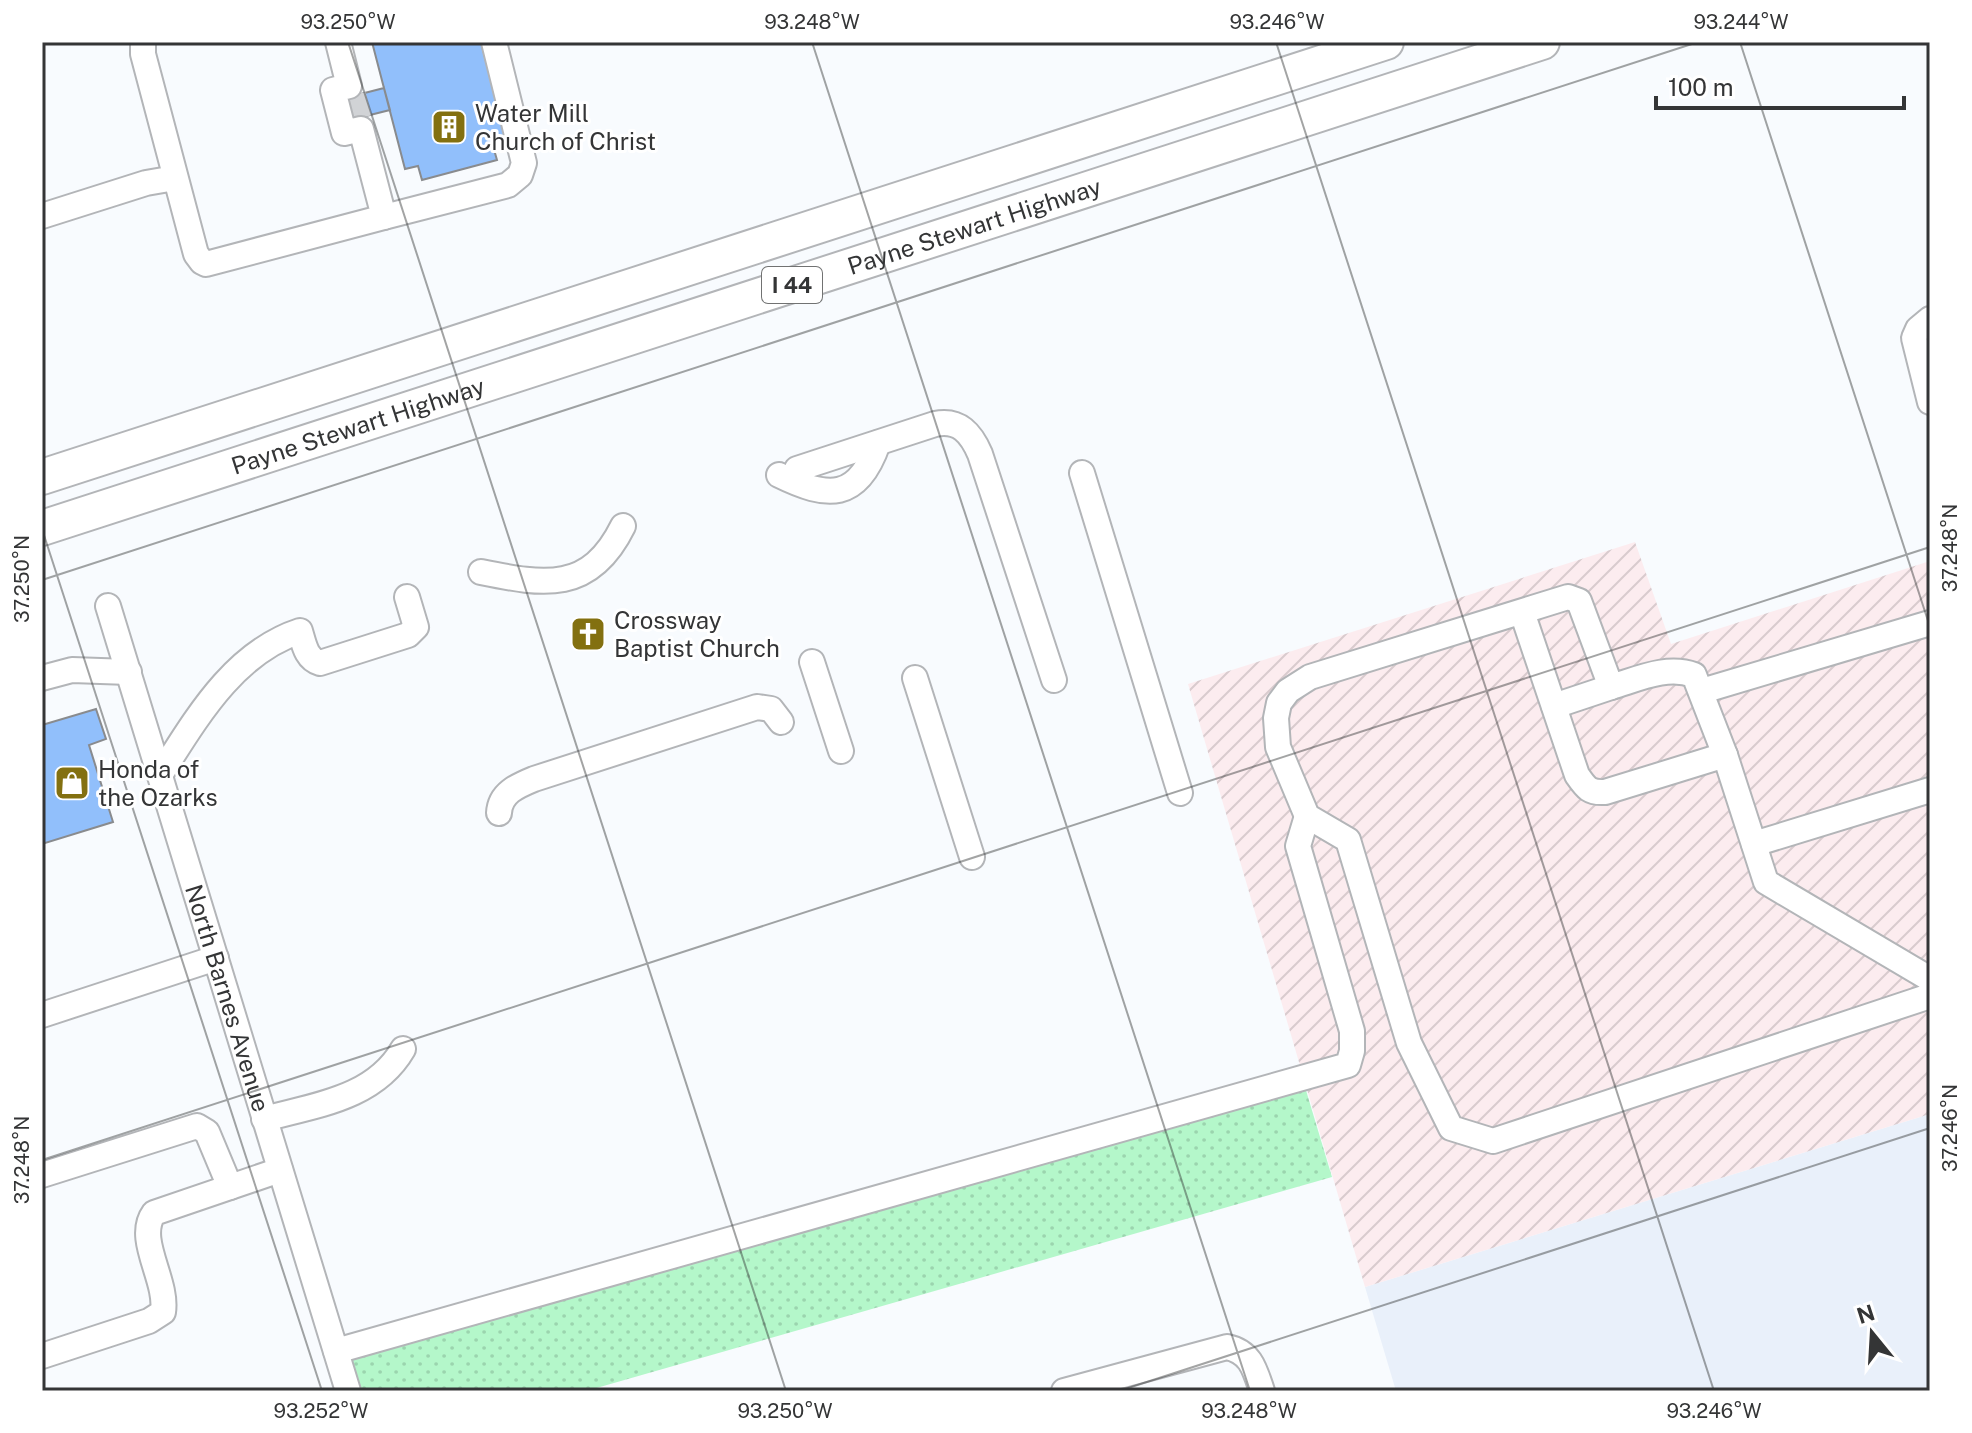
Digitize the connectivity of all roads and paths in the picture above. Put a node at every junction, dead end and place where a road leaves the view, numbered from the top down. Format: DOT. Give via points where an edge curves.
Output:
graph roads {
  1 [pos="143,42"];
  2 [pos="338,42"];
  3 [pos="494,42"];
  4 [pos="1386,42"];
  5 [pos="1542,42"];
  6 [pos="175,178"];
  7 [pos="42,216"];
  8 [pos="384,217"];
  9 [pos="1930,319"];
  10 [pos="1930,402"];
  11 [pos="788,472"];
  12 [pos="1082,473"];
  13 [pos="42,477"];
  14 [pos="623,526"];
  15 [pos="42,528"];
  16 [pos="481,572"];
  17 [pos="407,597"];
  18 [pos="108,606"];
  19 [pos="1522,612"];
  20 [pos="1930,623"];
  21 [pos="812,662"];
  22 [pos="129,672"];
  23 [pos="42,678"];
  24 [pos="915,678"];
  25 [pos="1054,680"];
  26 [pos="1611,687"];
  27 [pos="1702,691"];
  28 [pos="1554,706"];
  29 [pos="781,722"];
  30 [pos="841,751"];
  31 [pos="1725,755"];
  32 [pos="160,775"];
  33 [pos="1930,790"];
  34 [pos="1180,793"];
  35 [pos="499,813"];
  36 [pos="1307,816"];
  37 [pos="1754,844"];
  38 [pos="972,857"];
  39 [pos="216,958"];
  40 [pos="1930,979"];
  41 [pos="1930,996"];
  42 [pos="42,1015"];
  43 [pos="403,1049"];
  44 [pos="264,1119"];
  45 [pos="280,1170"];
  46 [pos="42,1175"];
  47 [pos="230,1187"];
  48 [pos="336,1351"];
  49 [pos="42,1356"];
  50 [pos="348,1391"];
  51 [pos="1064,1391"];
  52 [pos="1262,1391"];
  1 -- 6 [label="street"];
  2 -- 8 [label="street"];
  3 -- 8 [label="street" via="523,159 520,175 508,185"];
  4 -- 13 [label="highway, Payne Stewart Highway / I 44"];
  5 -- 15 [label="highway, Payne Stewart Highway / I 44"];
  6 -- 7 [label="street"];
  6 -- 8 [label="street" via="196,254 206,264"];
  9 -- 10 [label="street" via="1914,338"];
  11 -- 25 [label="street" via="945,422 958,424 980,454"];
  12 -- 34 [label="street"];
  14 -- 16 [label="street" via="606,556 569,578 538,582"];
  17 -- 32 [label="street" via="415,624 412,633 325,663 311,659 300,631 272,643 223,685"];
  18 -- 22 [label="street, North Barnes Avenue"];
  19 -- 26 [label="street" via="1568,597 1579,601"];
  19 -- 28 [label="street"];
  19 -- 36 [label="street" via="1310,677 1288,691 1279,703 1278,747"];
  20 -- 27 [label="street"];
  21 -- 30 [label="street"];
  22 -- 23 [label="street" via="72,670"];
  22 -- 32 [label="street, North Barnes Avenue"];
  24 -- 38 [label="street"];
  26 -- 27 [label="street" via="1681,670 1694,675"];
  26 -- 28 [label="street"];
  27 -- 31 [label="street"];
  28 -- 31 [label="street" via="1577,775 1594,792"];
  29 -- 35 [label="street" via="771,709 757,707 627,760 518,786 501,801"];
  31 -- 37 [label="street"];
  32 -- 39 [label="street, North Barnes Avenue"];
  33 -- 37 [label="street"];
  36 -- 41 [label="street" via="1348,840 1409,1043 1451,1128 1493,1141"];
  36 -- 48 [label="street" via="1298,846 1352,1031 1348,1065"];
  37 -- 40 [label="street" via="1766,882"];
  39 -- 42 [label="street"];
  39 -- 44 [label="street, North Barnes Avenue"];
  43 -- 44 [label="street" via="381,1077 361,1090"];
  44 -- 45 [label="street, North Barnes Avenue"];
  45 -- 47 [label="street"];
  45 -- 48 [label="street, North Barnes Avenue"];
  46 -- 47 [label="street" via="197,1126 207,1132"];
  47 -- 49 [label="street" via="154,1213 148,1221 165,1299 163,1312"];
  48 -- 50 [label="street, North Barnes Avenue"];
  51 -- 52 [label="street" via="1221,1348 1246,1355"];
}
